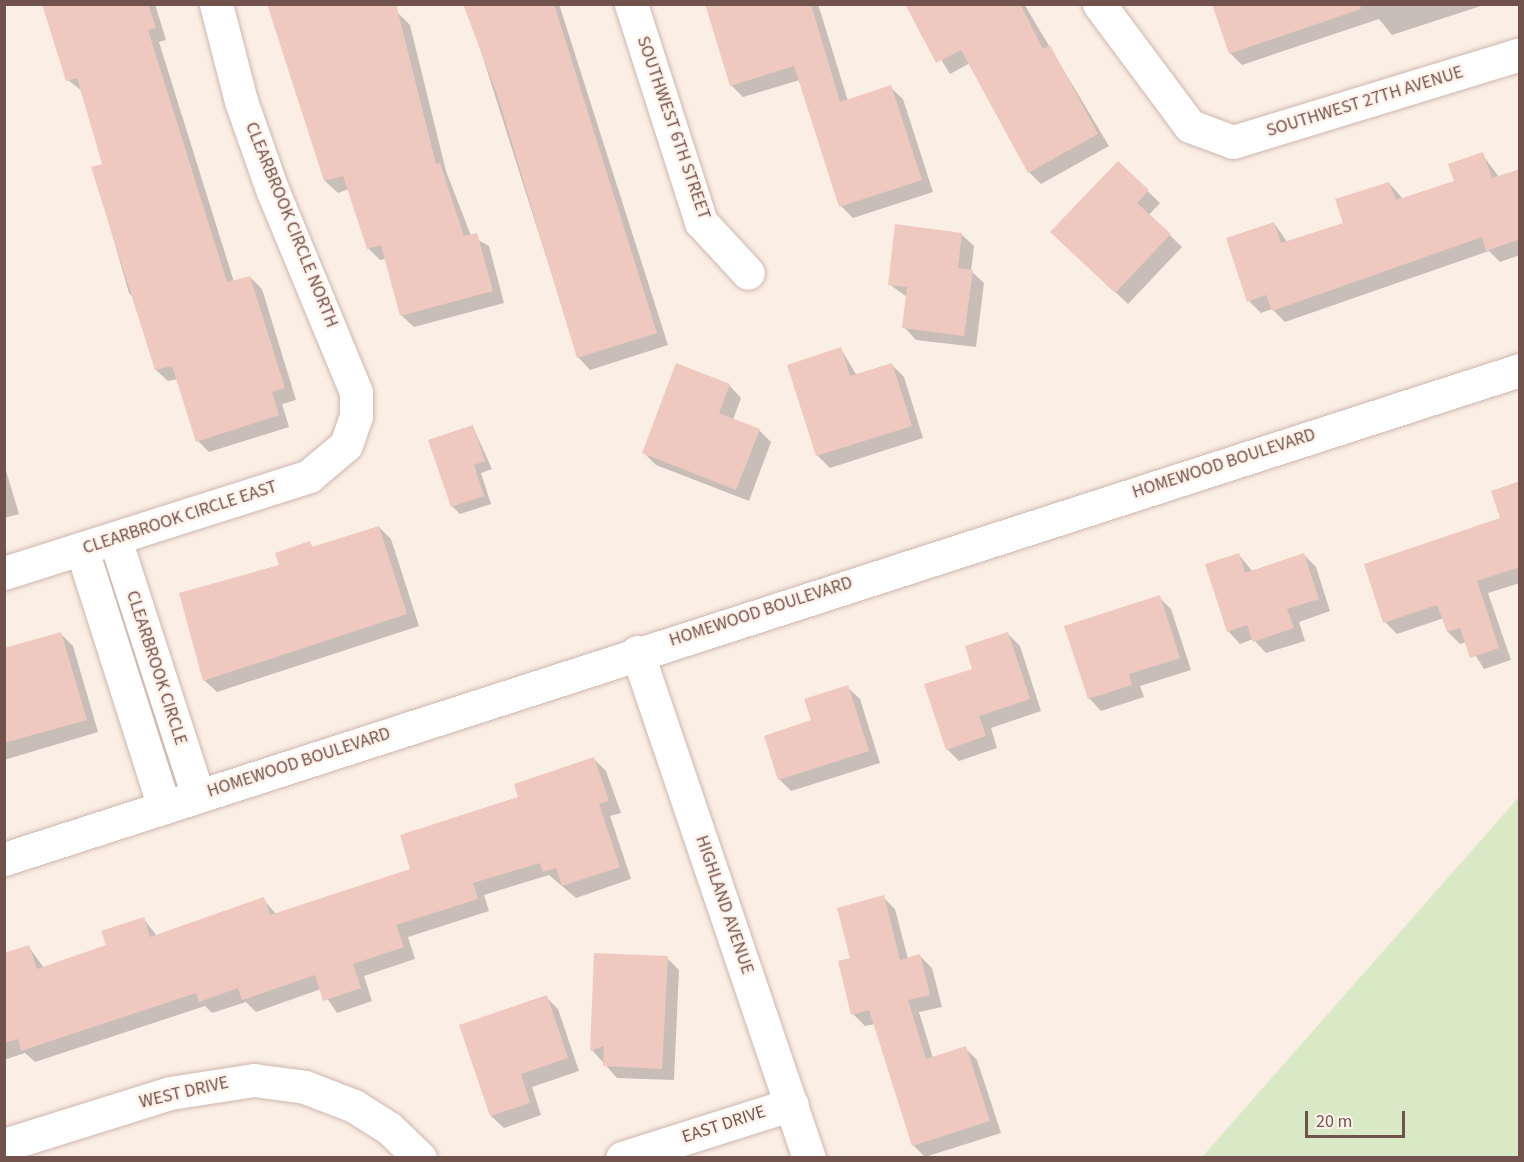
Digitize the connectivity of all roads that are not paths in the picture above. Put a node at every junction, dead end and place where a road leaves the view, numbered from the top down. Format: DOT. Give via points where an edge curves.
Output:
graph roads {
  1 [pos="216,4"];
  2 [pos="631,4"];
  3 [pos="1099,4"];
  4 [pos="1520,54"];
  5 [pos="748,273"];
  6 [pos="1520,370"];
  7 [pos="346,445"];
  8 [pos="115,539"];
  9 [pos="82,550"];
  10 [pos="4,573"];
  11 [pos="637,652"];
  12 [pos="198,796"];
  13 [pos="164,807"];
  14 [pos="4,859"];
  15 [pos="792,1104"];
  16 [pos="4,1145"];
  17 [pos="809,1157"];
  18 [pos="420,1158"];
  19 [pos="622,1158"];
  1 -- 7 [label="street, CLEARBROOK CIRCLE NORTH" via="241,100 273,192 356,392 356,416"];
  2 -- 5 [label="street, SOUTHWEST 6TH STREET" via="701,222"];
  3 -- 4 [label="street, SOUTHWEST 27TH AVENUE" via="1174,108 1210,137 1233,142"];
  6 -- 11 [label="street, HOMEWOOD BOULEVARD"];
  7 -- 8 [label="street, CLEARBROOK CIRCLE EAST" via="309,476"];
  8 -- 9 [label="street, CLEARBROOK CIRCLE EAST"];
  8 -- 12 [label="street, CLEARBROOK CIRCLE"];
  9 -- 10 [label="street, CLEARBROOK CIRCLE EAST"];
  9 -- 13 [label="street, CLEARBROOK CIRCLE"];
  11 -- 12 [label="street, HOMEWOOD BOULEVARD"];
  11 -- 15 [label="street, HIGHLAND AVENUE"];
  12 -- 13 [label="street, HOMEWOOD BOULEVARD"];
  13 -- 14 [label="street, HOMEWOOD BOULEVARD"];
  15 -- 17 [label="street, HIGHLAND AVENUE"];
  15 -- 19 [label="street, EAST DRIVE"];
  16 -- 18 [label="street, WEST DRIVE" via="170,1093 254,1080 304,1087 354,1106 389,1128"];
}
